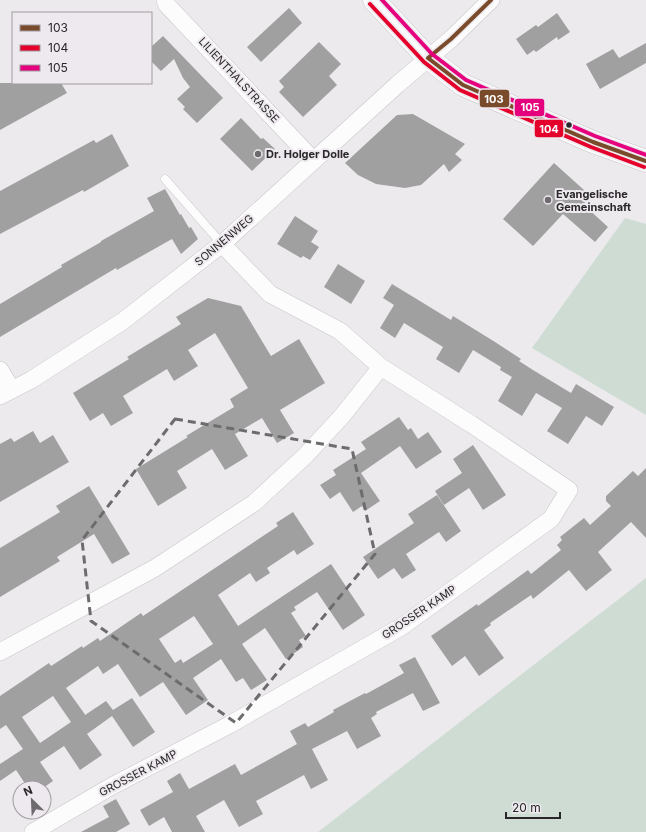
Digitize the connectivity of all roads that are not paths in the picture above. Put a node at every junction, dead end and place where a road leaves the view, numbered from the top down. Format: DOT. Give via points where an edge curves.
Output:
graph roads {
  1 [pos="165,0"];
  2 [pos="374,0"];
  3 [pos="491,0"];
  4 [pos="428,58"];
  5 [pos="314,160"];
  6 [pos="646,161"];
  7 [pos="165,179"];
  8 [pos="222,244"];
  9 [pos="381,367"];
  10 [pos="0,370"];
  11 [pos="6,393"];
  12 [pos="0,652"];
  13 [pos="33,832"];
  1 -- 5 [label="street, LILIENTHALSTRASSE"];
  2 -- 4 [label="street"];
  3 -- 4 [label="street, SONNENWEG"];
  4 -- 5 [label="street, SONNENWEG"];
  4 -- 6 [label="street" via="463,85 593,142"];
  5 -- 8 [label="street, SONNENWEG"];
  7 -- 8 [label="lane"];
  8 -- 9 [label="street, GROSSER KAMP" via="270,294 340,331"];
  8 -- 11 [label="street, SONNENWEG" via="123,321 31,380"];
  9 -- 12 [label="street" via="342,416 305,456 254,503 155,568"];
  9 -- 13 [label="street, GROSSER KAMP" via="569,490 551,519 401,627"];
  10 -- 11 [label="street"];
}
